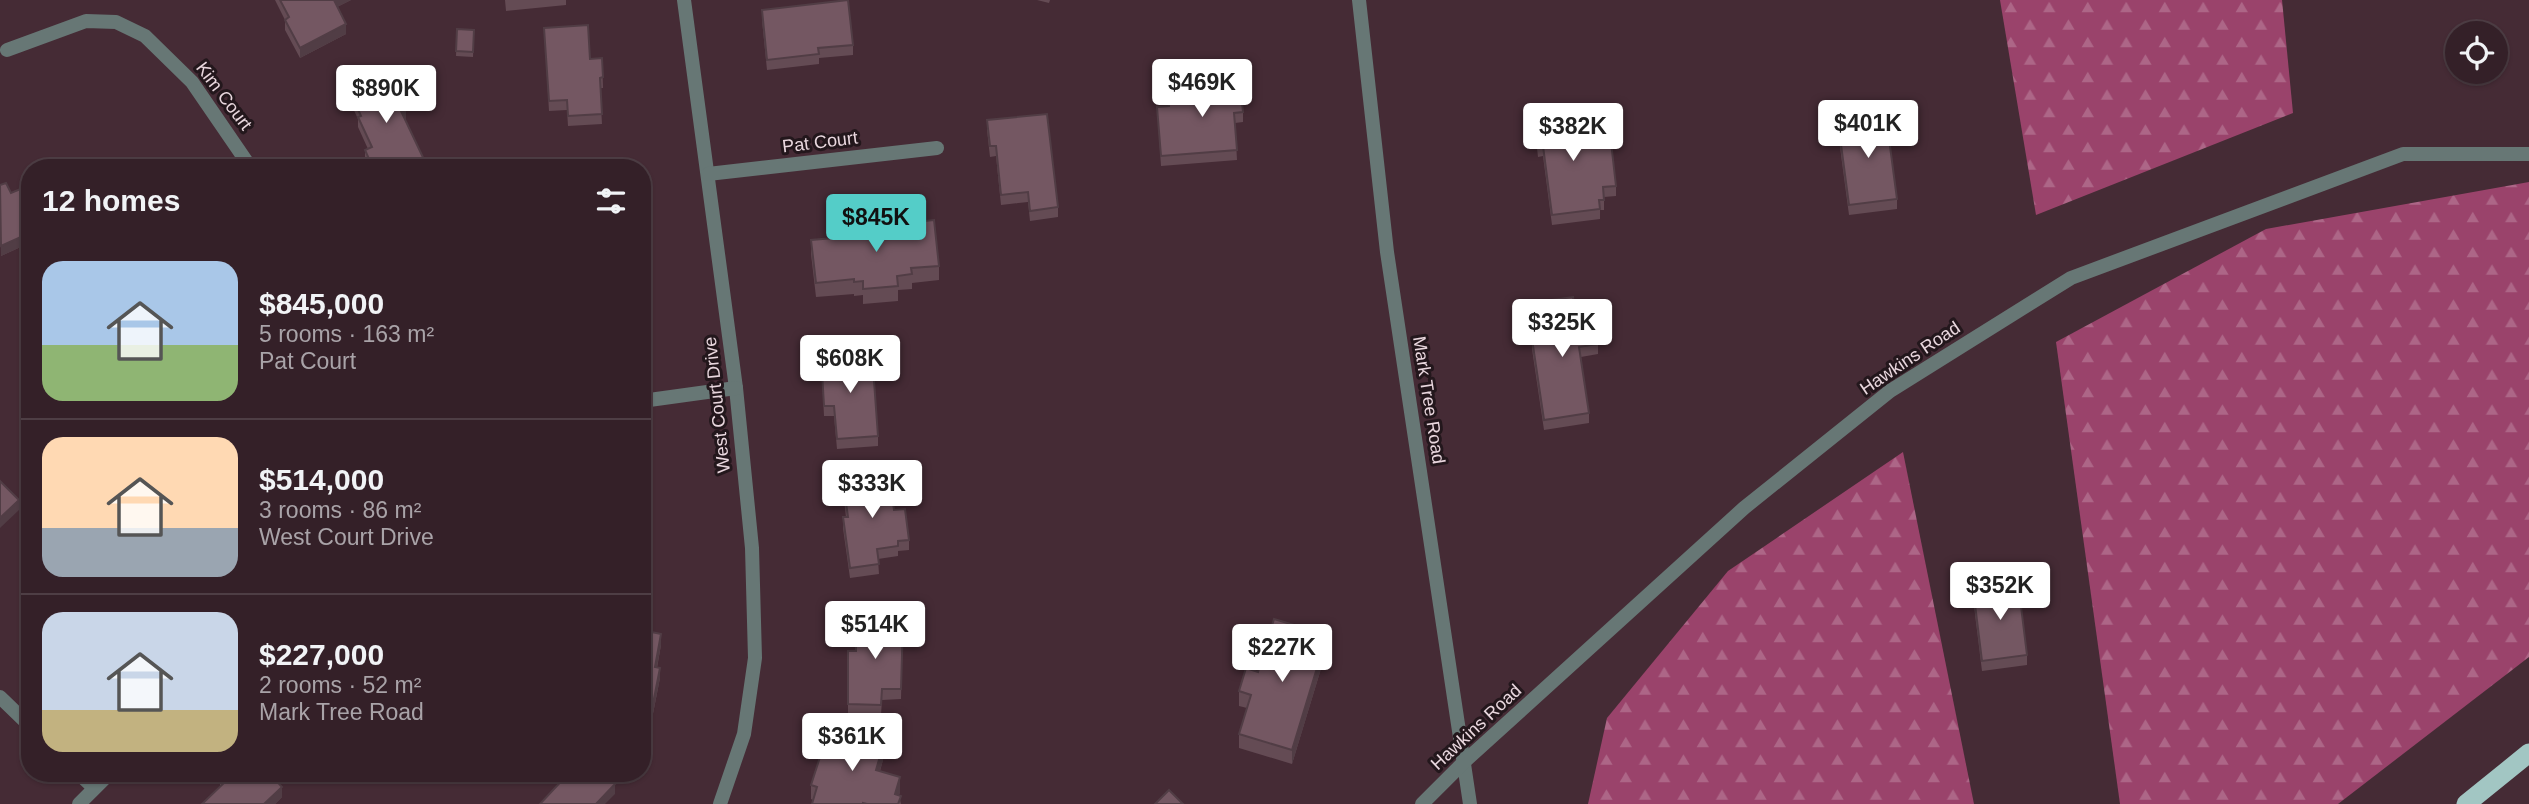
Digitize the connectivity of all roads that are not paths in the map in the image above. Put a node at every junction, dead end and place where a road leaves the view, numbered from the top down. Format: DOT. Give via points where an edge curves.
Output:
graph roads {
  1 [pos="684,0"];
  2 [pos="1359,0"];
  3 [pos="7,50"];
  4 [pos="937,148"];
  5 [pos="2529,154"];
  6 [pos="245,159"];
  7 [pos="708,174"];
  8 [pos="736,388"];
  9 [pos="651,400"];
  10 [pos="0,697"];
  11 [pos="21,717"];
  12 [pos="2529,753"];
  13 [pos="1465,761"];
  14 [pos="88,782"];
  15 [pos="100,782"];
  16 [pos="94,788"];
  17 [pos="79,804"];
  18 [pos="720,804"];
  19 [pos="1422,804"];
  20 [pos="1470,804"];
  21 [pos="2466,804"];
  1 -- 7 [label="street, West Court Drive"];
  2 -- 13 [label="street, Mark Tree Road" via="1387,252"];
  3 -- 6 [label="street, Kim Court" via="86,21 116,22 145,36 192,82"];
  4 -- 7 [label="street, Pat Court"];
  5 -- 13 [label="street, Hawkins Road" via="2403,153 2071,278 1890,391 1765,491"];
  7 -- 8 [label="street, West Court Drive"];
  8 -- 9 [label="street"];
  8 -- 18 [label="street, West Court Drive" via="752,548 755,658 744,734"];
  10 -- 11 [label="street"];
  12 -- 21 [label="highway"];
  13 -- 19 [label="street, Hawkins Road"];
  13 -- 20 [label="street, Mark Tree Road"];
  14 -- 16 [label="street"];
  15 -- 16 [label="street"];
  16 -- 17 [label="street"];
}
